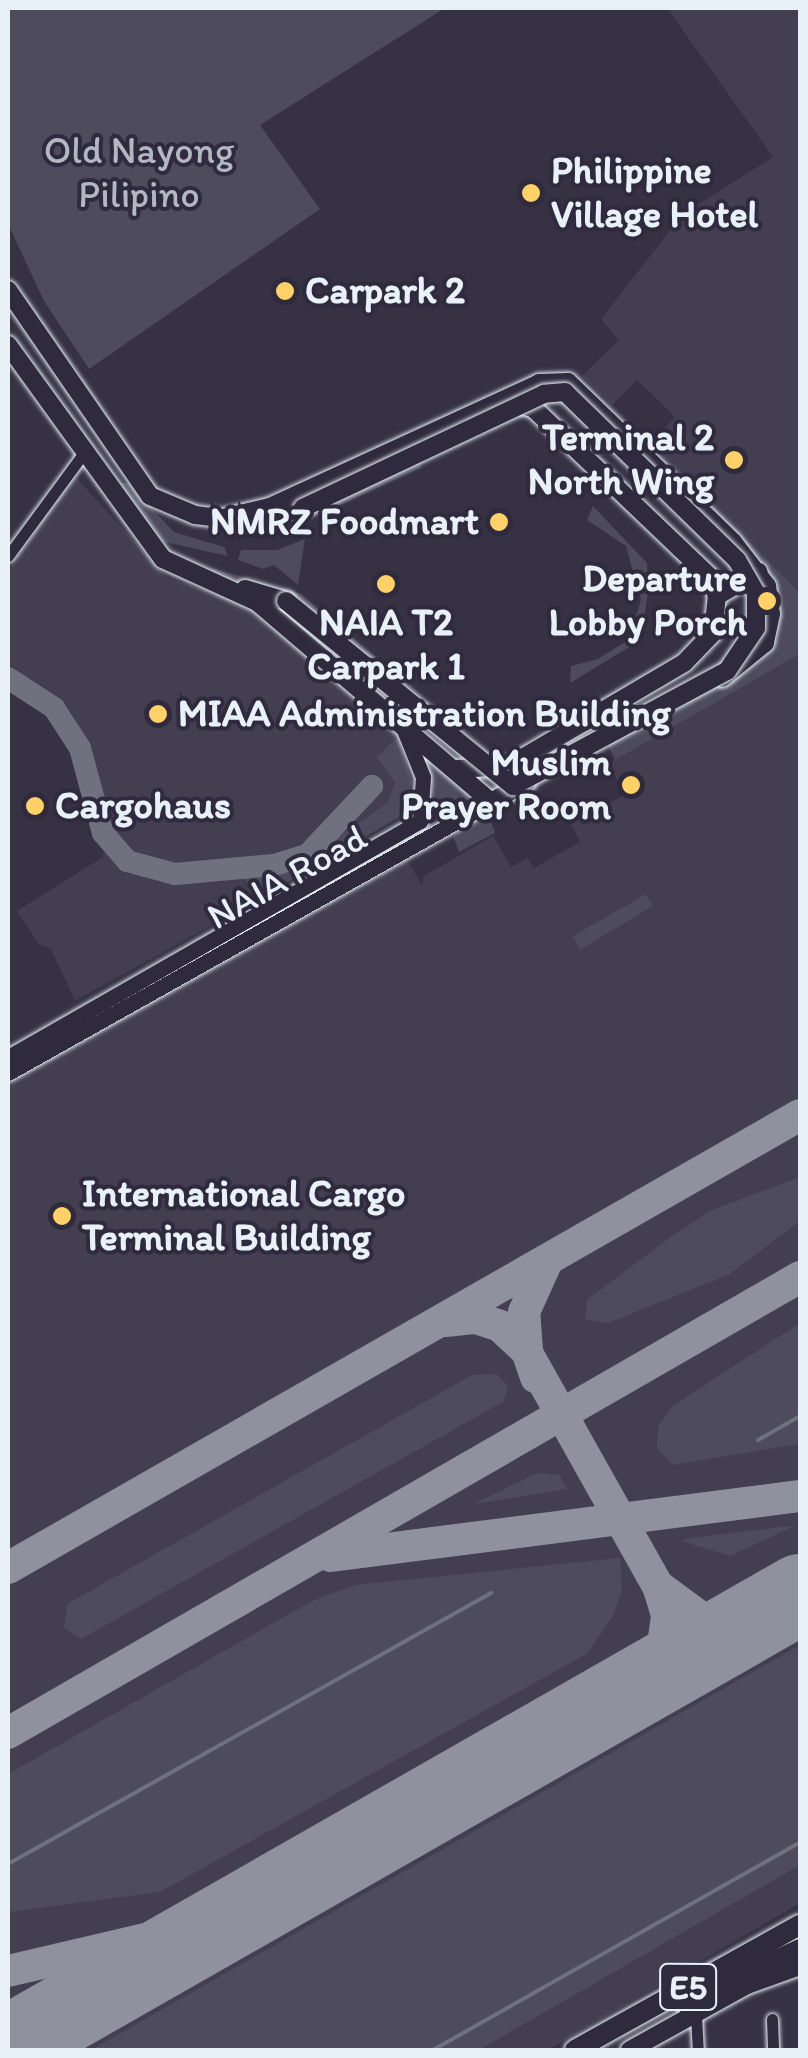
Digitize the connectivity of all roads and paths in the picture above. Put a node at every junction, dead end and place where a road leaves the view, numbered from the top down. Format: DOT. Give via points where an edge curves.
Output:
graph roads {
  1 [pos="8,290"];
  2 [pos="8,345"];
  3 [pos="501,399"];
  4 [pos="83,454"];
  5 [pos="651,460"];
  6 [pos="128,465"];
  7 [pos="103,483"];
  8 [pos="618,489"];
  9 [pos="219,519"];
  10 [pos="8,556"];
  11 [pos="758,572"];
  12 [pos="230,588"];
  13 [pos="717,596"];
  14 [pos="684,664"];
  15 [pos="688,697"];
  16 [pos="396,719"];
  17 [pos="567,731"];
  18 [pos="580,755"];
  19 [pos="509,766"];
  20 [pos="456,768"];
  21 [pos="490,802"];
  22 [pos="8,1057"];
  23 [pos="8,1073"];
  24 [pos="800,1925"];
  25 [pos="800,1949"];
  26 [pos="800,1966"];
  27 [pos="800,1979"];
  28 [pos="696,2015"];
  29 [pos="772,2018"];
  30 [pos="575,2050"];
  31 [pos="601,2050"];
  32 [pos="630,2050"];
  33 [pos="698,2050"];
  34 [pos="773,2050"];
  1 -- 6 [label="main road"];
  2 -- 4 [label="main road, NAIA Road"];
  3 -- 5 [label="main road" via="550,379 568,382"];
  3 -- 8 [label="main road" via="533,408"];
  3 -- 9 [label="main road" via="270,507"];
  4 -- 7 [label="main road, NAIA Road"];
  4 -- 10 [label="street"];
  5 -- 8 [label="main road"];
  5 -- 11 [label="main road"];
  6 -- 7 [label="main road"];
  6 -- 9 [label="main road" via="150,496"];
  7 -- 12 [label="main road, NAIA Road" via="144,541 177,569"];
  8 -- 13 [label="main road" via="710,577"];
  9 -- 12 [label="main road, bridge" via="274,518 303,508 544,394 565,392 737,560 756,593 756,628 727,671 514,786 286,600"];
  11 -- 13 [label="main road"];
  11 -- 15 [label="main road" via="771,599 765,643 746,664"];
  12 -- 16 [label="main road, NAIA Road" via="284,623"];
  13 -- 14 [label="main road" via="713,634"];
  14 -- 15 [label="main road"];
  14 -- 17 [label="main road"];
  15 -- 18 [label="main road"];
  16 -- 20 [label="main road, NAIA Road"];
  16 -- 22 [label="street, NAIA Road" via="423,777 420,821"];
  17 -- 18 [label="main road"];
  17 -- 19 [label="main road"];
  18 -- 21 [label="main road"];
  19 -- 20 [label="main road"];
  19 -- 21 [label="main road"];
  20 -- 21 [label="main road, NAIA Road"];
  21 -- 23 [label="street, NAIA Road"];
  24 -- 30 [label="highway, E5"];
  25 -- 31 [label="highway, E5"];
  26 -- 28 [label="main road" via="776,1971"];
  27 -- 28 [label="main road" via="771,1982"];
  28 -- 32 [label="main road"];
  28 -- 33 [label="street"];
  29 -- 34 [label="street"];
}
